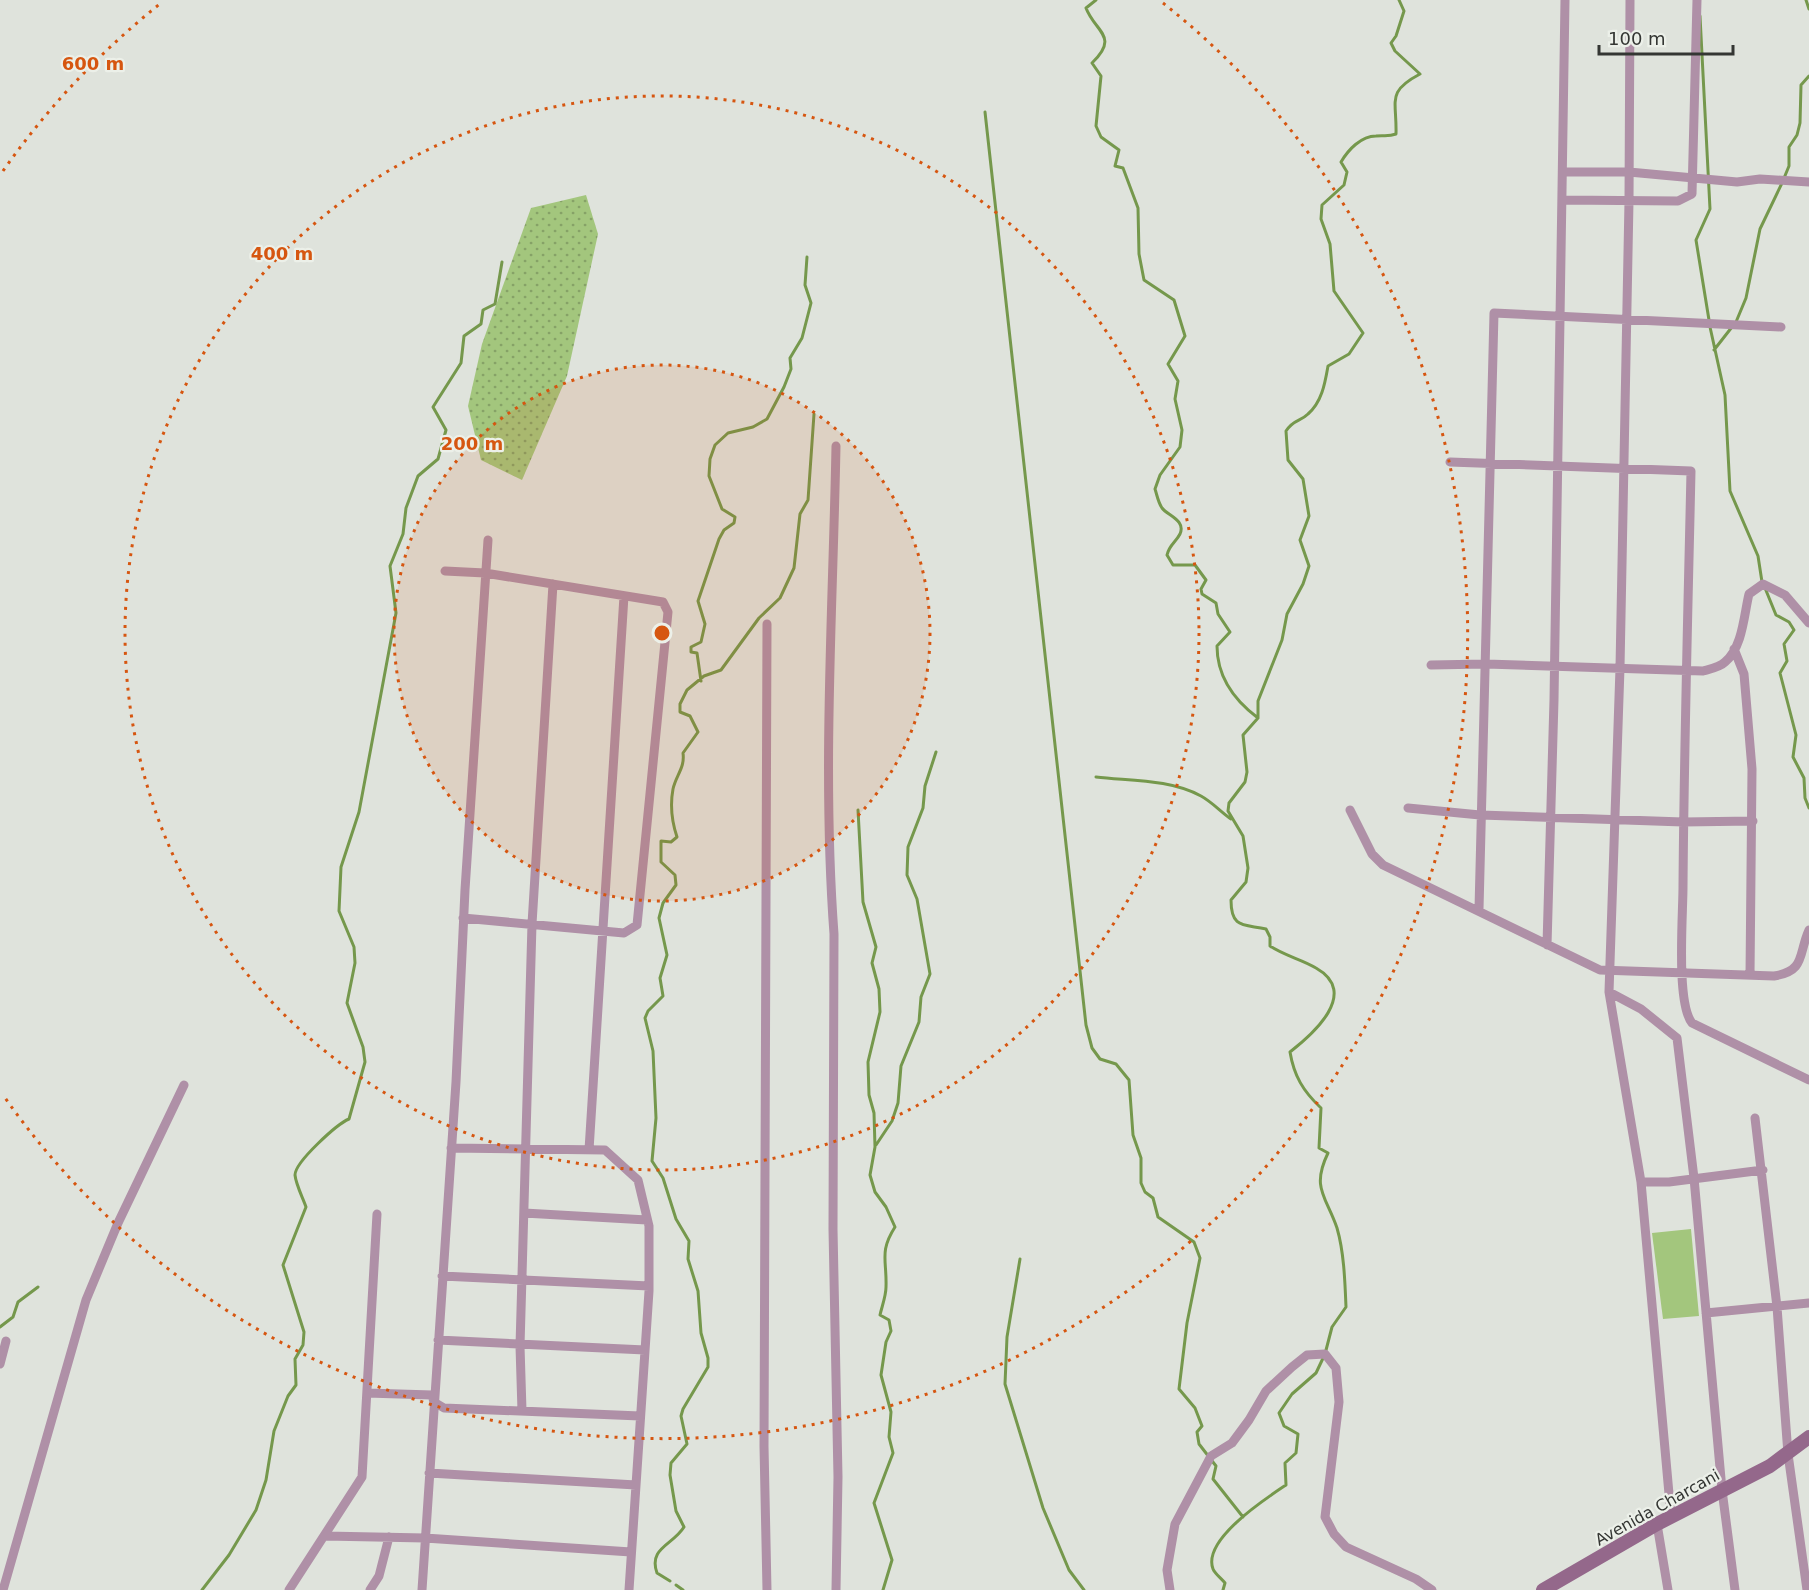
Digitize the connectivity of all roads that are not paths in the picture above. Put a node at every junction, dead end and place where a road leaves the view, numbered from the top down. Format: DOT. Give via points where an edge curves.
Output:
graph roads {
  1 [pos="1565,0"];
  2 [pos="1630,0"];
  3 [pos="1697,0"];
  4 [pos="1563,172"];
  5 [pos="1629,172"];
  6 [pos="1693,177"];
  7 [pos="1809,182"];
  8 [pos="1562,200"];
  9 [pos="1629,201"];
  10 [pos="1561,317"];
  11 [pos="1626,321"];
  12 [pos="1781,327"];
  13 [pos="837,446"];
  14 [pos="1450,462"];
  15 [pos="1489,465"];
  16 [pos="1557,467"];
  17 [pos="1623,470"];
  18 [pos="488,540"];
  19 [pos="445,571"];
  20 [pos="485,573"];
  21 [pos="553,584"];
  22 [pos="624,596"];
  23 [pos="1809,623"];
  24 [pos="766,624"];
  25 [pos="1734,649"];
  26 [pos="1486,664"];
  27 [pos="1431,665"];
  28 [pos="1554,665"];
  29 [pos="1620,668"];
  30 [pos="1686,672"];
  31 [pos="1408,808"];
  32 [pos="1350,810"];
  33 [pos="1480,815"];
  34 [pos="1552,816"];
  35 [pos="1615,818"];
  36 [pos="1753,821"];
  37 [pos="1683,822"];
  38 [pos="1479,909"];
  39 [pos="464,918"];
  40 [pos="532,924"];
  41 [pos="1809,930"];
  42 [pos="602,931"];
  43 [pos="1547,945"];
  44 [pos="1611,971"];
  45 [pos="1683,971"];
  46 [pos="1750,975"];
  47 [pos="1609,992"];
  48 [pos="1809,1080"];
  49 [pos="184,1085"];
  50 [pos="1755,1118"];
  51 [pos="451,1148"];
  52 [pos="526,1149"];
  53 [pos="589,1150"];
  54 [pos="1763,1170"];
  55 [pos="1694,1178"];
  56 [pos="1641,1182"];
  57 [pos="524,1213"];
  58 [pos="377,1214"];
  59 [pos="647,1220"];
  60 [pos="442,1276"];
  61 [pos="522,1280"];
  62 [pos="649,1286"];
  63 [pos="1809,1303"];
  64 [pos="1777,1307"];
  65 [pos="1706,1313"];
  66 [pos="438,1340"];
  67 [pos="6,1341"];
  68 [pos="520,1344"];
  69 [pos="645,1350"];
  70 [pos="0,1364"];
  71 [pos="367,1393"];
  72 [pos="434,1402"];
  73 [pos="522,1411"];
  74 [pos="640,1416"];
  75 [pos="1809,1437"];
  76 [pos="1788,1454"];
  77 [pos="429,1473"];
  78 [pos="636,1485"];
  79 [pos="1722,1490"];
  80 [pos="1671,1516"];
  81 [pos="1657,1524"];
  82 [pos="325,1536"];
  83 [pos="389,1538"];
  84 [pos="425,1538"];
  85 [pos="631,1552"];
  86 [pos="3,1590"];
  87 [pos="289,1590"];
  88 [pos="370,1590"];
  89 [pos="422,1590"];
  90 [pos="629,1590"];
  91 [pos="767,1590"];
  92 [pos="836,1590"];
  93 [pos="1170,1590"];
  94 [pos="1432,1590"];
  95 [pos="1543,1590"];
  96 [pos="1668,1590"];
  97 [pos="1735,1590"];
  98 [pos="1807,1590"];
  1 -- 4 [label="street"];
  2 -- 5 [label="street"];
  3 -- 6 [label="street"];
  4 -- 5 [label="street"];
  4 -- 8 [label="street"];
  5 -- 6 [label="street"];
  5 -- 9 [label="street"];
  6 -- 7 [label="street" via="1737,182 1760,178"];
  6 -- 9 [label="street" via="1692,194 1678,201"];
  8 -- 9 [label="street"];
  8 -- 10 [label="street"];
  9 -- 11 [label="street"];
  10 -- 11 [label="street"];
  10 -- 15 [label="street" via="1494,313"];
  10 -- 16 [label="street"];
  11 -- 12 [label="street"];
  11 -- 17 [label="street"];
  13 -- 92 [label="street" via="830,722"];
  14 -- 15 [label="street"];
  15 -- 16 [label="street"];
  15 -- 26 [label="street"];
  16 -- 17 [label="street"];
  16 -- 28 [label="street"];
  17 -- 29 [label="street"];
  17 -- 30 [label="street" via="1691,471"];
  18 -- 20 [label="street"];
  19 -- 20 [label="street"];
  20 -- 21 [label="street"];
  20 -- 39 [label="street"];
  21 -- 22 [label="street"];
  21 -- 40 [label="street"];
  22 -- 42 [label="street"];
  22 -- 42 [label="street" via="663,602 668,612 638,925 624,933"];
  23 -- 25 [label="street" via="1785,595 1763,584 1749,594"];
  24 -- 91 [label="street"];
  25 -- 30 [label="street" via="1725,662 1703,671"];
  25 -- 36 [label="street" via="1744,674"];
  26 -- 27 [label="street"];
  26 -- 28 [label="street"];
  26 -- 33 [label="street"];
  28 -- 29 [label="street"];
  28 -- 34 [label="street"];
  29 -- 30 [label="street"];
  29 -- 35 [label="street"];
  30 -- 37 [label="street"];
  31 -- 33 [label="street"];
  32 -- 38 [label="street" via="1372,854 1383,865"];
  33 -- 34 [label="street"];
  33 -- 38 [label="street"];
  34 -- 35 [label="street"];
  34 -- 43 [label="street"];
  35 -- 37 [label="street"];
  35 -- 44 [label="street"];
  36 -- 37 [label="street"];
  36 -- 46 [label="street"];
  37 -- 45 [label="street"];
  38 -- 43 [label="street"];
  39 -- 40 [label="street"];
  39 -- 51 [label="street"];
  40 -- 42 [label="street"];
  40 -- 52 [label="street"];
  41 -- 46 [label="street" via="1797,966 1788,974"];
  42 -- 53 [label="street"];
  43 -- 44 [label="street" via="1600,970"];
  44 -- 45 [label="street"];
  44 -- 47 [label="street"];
  45 -- 46 [label="street"];
  45 -- 48 [label="street" via="1686,1011 1692,1023"];
  47 -- 55 [label="street" via="1641,1009 1677,1038"];
  47 -- 56 [label="street"];
  49 -- 86 [label="street" via="86,1300"];
  50 -- 54 [label="street"];
  51 -- 52 [label="street"];
  51 -- 60 [label="street"];
  52 -- 53 [label="street"];
  52 -- 57 [label="street"];
  53 -- 59 [label="street" via="605,1150 638,1180"];
  54 -- 55 [label="street"];
  54 -- 64 [label="street"];
  55 -- 56 [label="street"];
  55 -- 65 [label="street"];
  56 -- 80 [label="street"];
  57 -- 59 [label="street"];
  57 -- 61 [label="street"];
  58 -- 71 [label="street"];
  59 -- 62 [label="street"];
  60 -- 61 [label="street"];
  60 -- 66 [label="street"];
  61 -- 62 [label="street"];
  61 -- 68 [label="street"];
  62 -- 69 [label="street"];
  63 -- 64 [label="street"];
  64 -- 65 [label="street"];
  64 -- 76 [label="street"];
  65 -- 79 [label="street"];
  66 -- 68 [label="street"];
  66 -- 72 [label="street"];
  67 -- 70 [label="street"];
  68 -- 69 [label="street"];
  68 -- 73 [label="street"];
  69 -- 74 [label="street"];
  71 -- 72 [label="street" via="432,1395"];
  71 -- 82 [label="street" via="362,1477"];
  72 -- 73 [label="street" via="444,1408"];
  72 -- 77 [label="street"];
  73 -- 74 [label="street"];
  74 -- 78 [label="street"];
  75 -- 76 [label="main road, Avenida Charcani"];
  76 -- 79 [label="main road, Avenida Charcani"];
  76 -- 98 [label="street"];
  77 -- 78 [label="street"];
  77 -- 84 [label="street"];
  78 -- 85 [label="street"];
  79 -- 80 [label="main road, Avenida Charcani"];
  79 -- 97 [label="street"];
  80 -- 81 [label="main road, Avenida Charcani"];
  81 -- 95 [label="main road, Avenida Charcani"];
  81 -- 96 [label="street"];
  82 -- 83 [label="street"];
  82 -- 87 [label="street"];
  83 -- 84 [label="street"];
  83 -- 88 [label="street" via="379,1576"];
  84 -- 85 [label="street"];
  84 -- 89 [label="street"];
  85 -- 90 [label="street"];
  93 -- 94 [label="street" via="1167,1570 1175,1524 1211,1456 1232,1443 1266,1391 1307,1355 1325,1354 1336,1368 1339,1401 1325,1517 1346,1547"];
}
